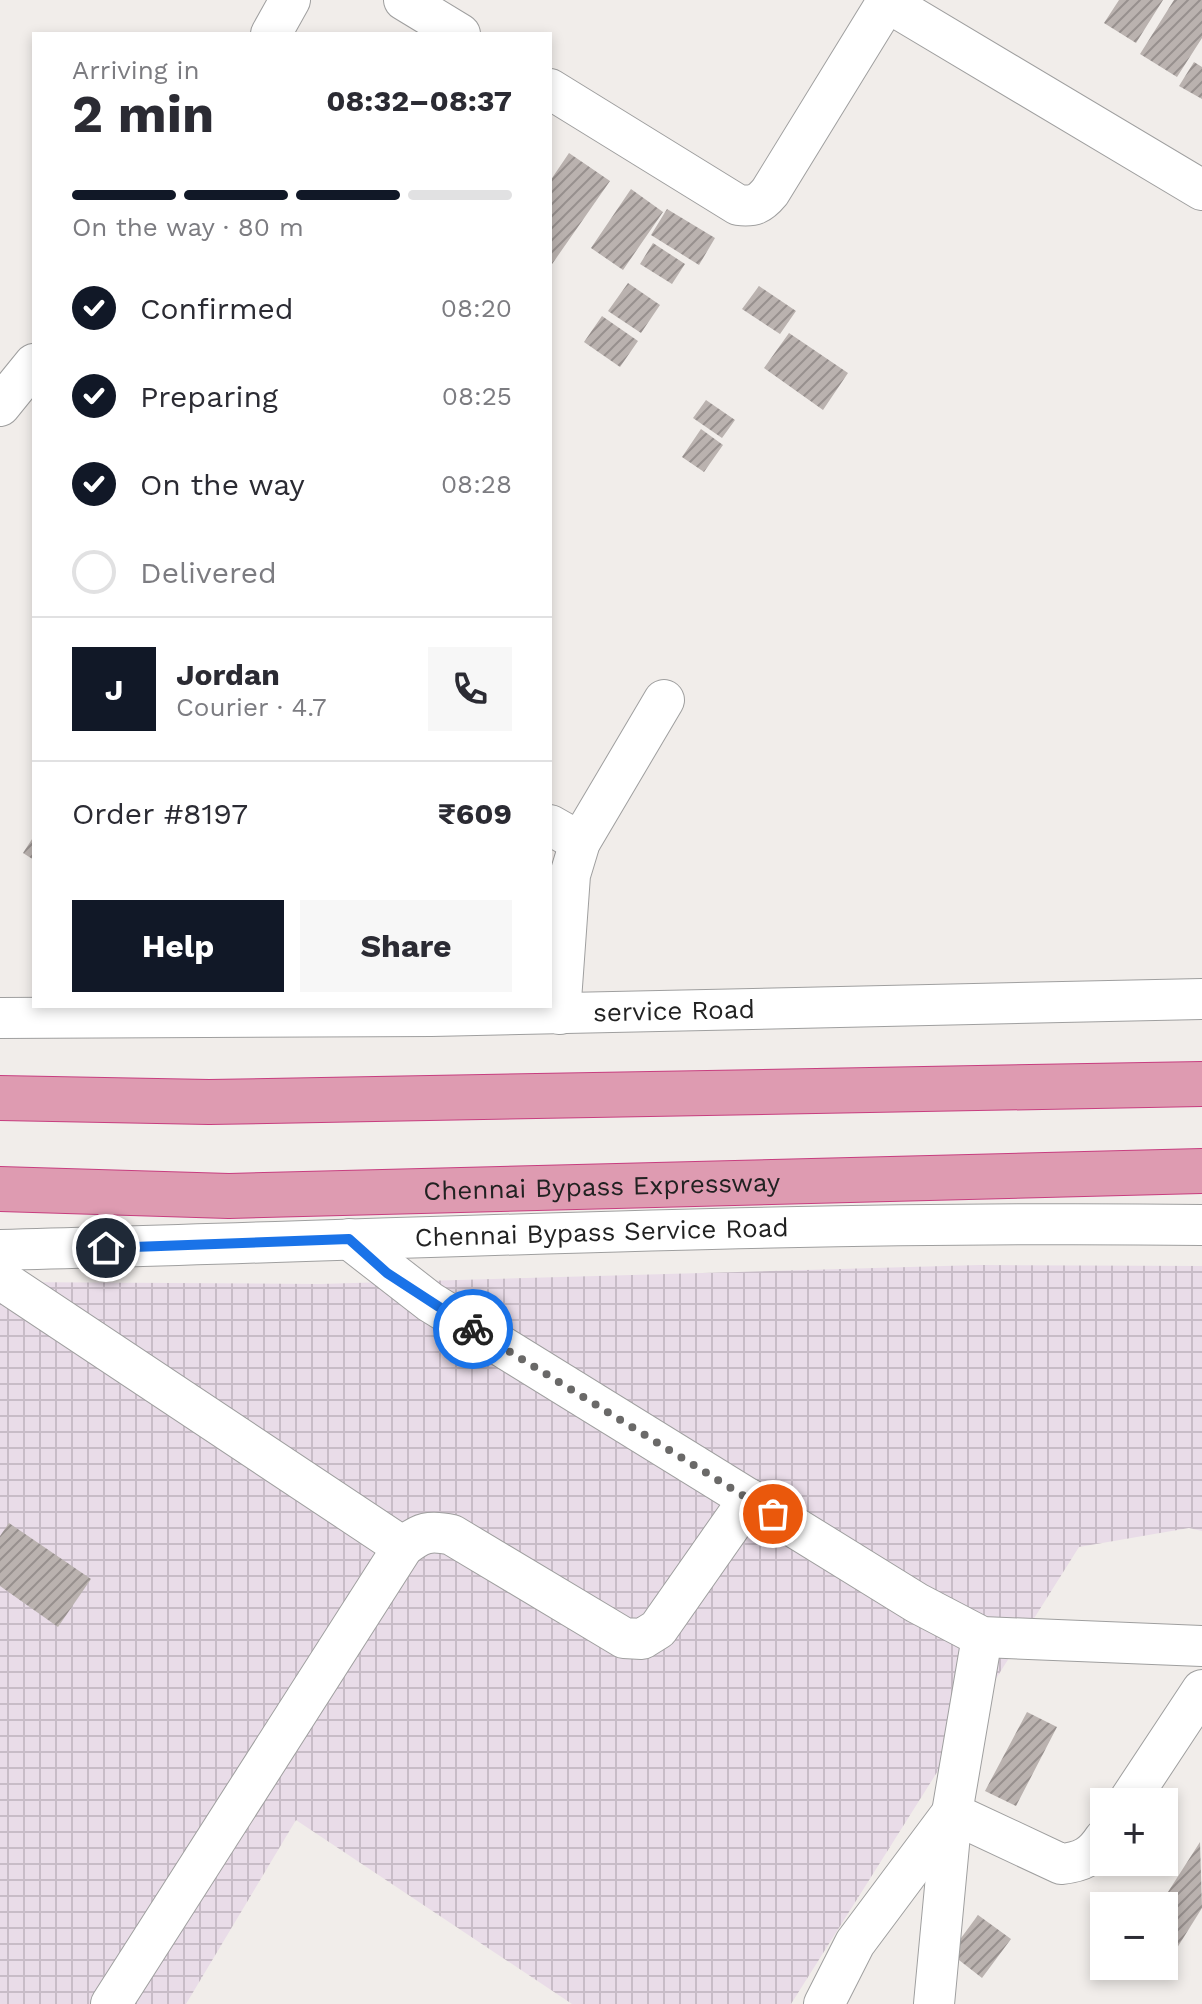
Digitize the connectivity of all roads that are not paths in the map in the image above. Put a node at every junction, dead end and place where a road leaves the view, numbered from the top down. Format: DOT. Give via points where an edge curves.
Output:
graph roads {
  1 [pos="290,0"];
  2 [pos="404,0"];
  3 [pos="888,1"];
  4 [pos="272,32"];
  5 [pos="457,32"];
  6 [pos="552,90"];
  7 [pos="1202,190"];
  8 [pos="32,366"];
  9 [pos="0,406"];
  10 [pos="664,700"];
  11 [pos="565,834"];
  12 [pos="1202,999"];
  13 [pos="560,1014"];
  14 [pos="0,1018"];
  15 [pos="1202,1084"];
  16 [pos="0,1098"];
  17 [pos="1202,1171"];
  18 [pos="0,1189"];
  19 [pos="1202,1225"];
  20 [pos="349,1239"];
  21 [pos="0,1250"];
  22 [pos="0,1279"];
  23 [pos="749,1499"];
  24 [pos="403,1547"];
  25 [pos="982,1637"];
  26 [pos="1202,1646"];
  27 [pos="1202,1690"];
  28 [pos="1137,1788"];
  29 [pos="952,1813"];
  30 [pos="1090,1855"];
  31 [pos="111,2004"];
  32 [pos="824,2004"];
  33 [pos="934,2004"];
  1 -- 4 [label="street"];
  2 -- 5 [label="street"];
  3 -- 6 [label="street" via="770,192 751,206 738,205"];
  3 -- 7 [label="street"];
  8 -- 9 [label="street"];
  10 -- 11 [label="street"];
  11 -- 13 [label="street" via="570,875"];
  12 -- 13 [label="street, service Road"];
  13 -- 14 [label="street, service Road"];
  15 -- 16 [label="highway" via="209,1102"];
  17 -- 18 [label="highway, Chennai Bypass Expressway" via="229,1196"];
  19 -- 20 [label="street, Chennai Bypass Service Road" via="1050,1223"];
  20 -- 21 [label="street, Chennai Bypass Service Road"];
  20 -- 23 [label="street" via="430,1302"];
  22 -- 24 [label="street"];
  23 -- 24 [label="street" via="658,1629 642,1639 624,1638 452,1535 419,1533"];
  23 -- 25 [label="street"];
  24 -- 31 [label="street"];
  25 -- 26 [label="street"];
  25 -- 29 [label="street"];
  27 -- 28 [label="street"];
  29 -- 30 [label="street" via="1061,1864"];
  29 -- 32 [label="street" via="855,1943"];
  29 -- 33 [label="street"];
}
